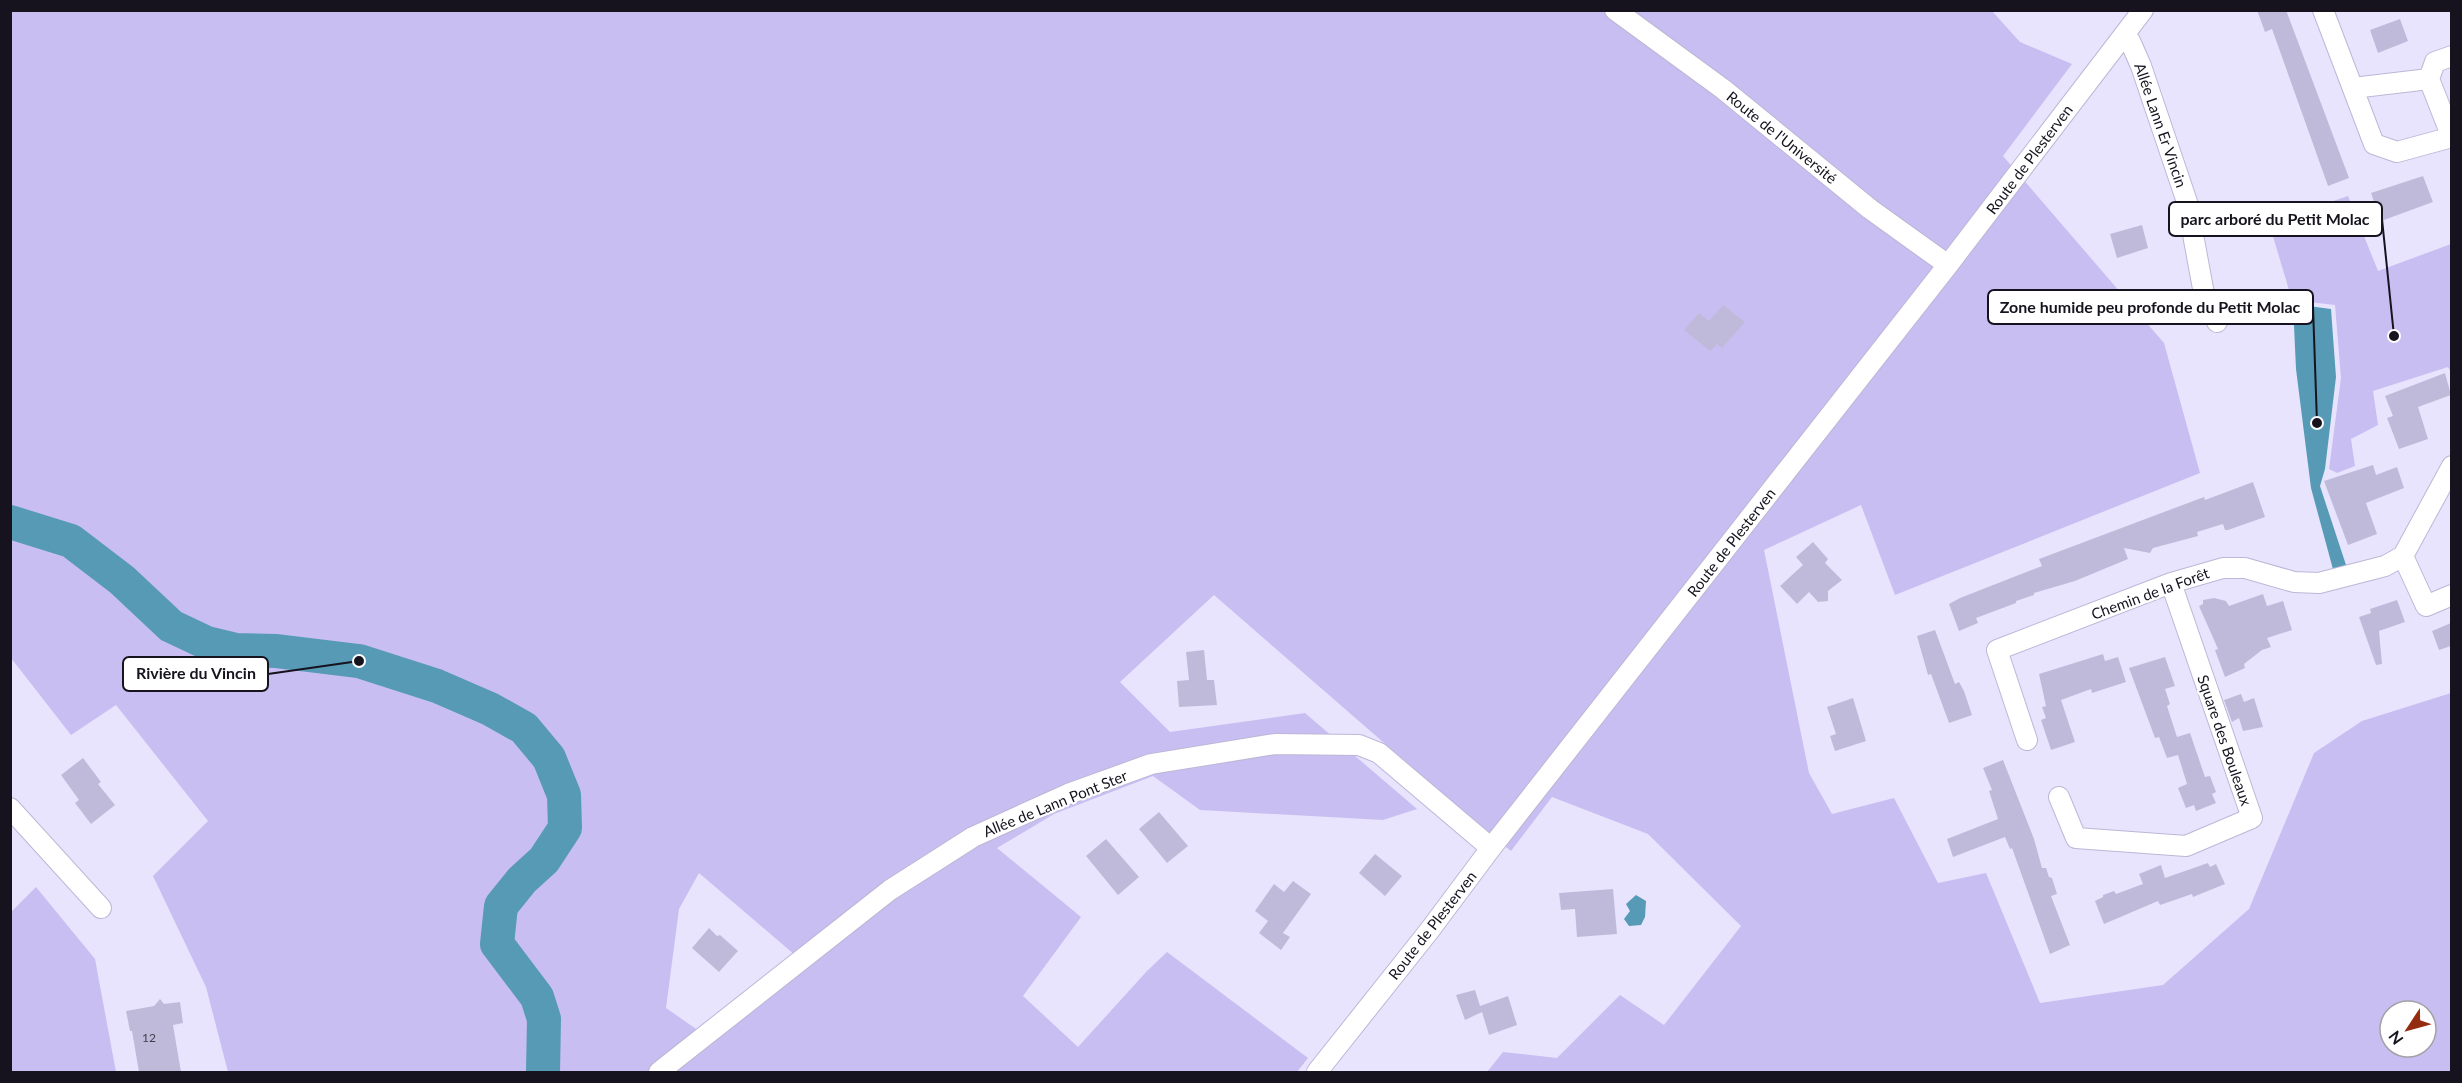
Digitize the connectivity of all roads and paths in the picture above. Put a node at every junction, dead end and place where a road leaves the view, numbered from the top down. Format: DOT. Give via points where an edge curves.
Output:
graph roads {
  1 [pos="1615,10"];
  2 [pos="2143,10"];
  3 [pos="2323,10"];
  4 [pos="2124,35"];
  5 [pos="2451,56"];
  6 [pos="2429,79"];
  7 [pos="2353,88"];
  8 [pos="2451,136"];
  9 [pos="1948,265"];
  10 [pos="2217,322"];
  11 [pos="2449,477"];
  12 [pos="2403,556"];
  13 [pos="2171,583"];
  14 [pos="2451,595"];
  15 [pos="2027,740"];
  16 [pos="2059,796"];
  17 [pos="10,808"];
  18 [pos="1491,848"];
  19 [pos="101,908"];
  20 [pos="659,1072"];
  21 [pos="1317,1072"];
  1 -- 9 [label="street, Route de l'Université"];
  2 -- 4 [label="street, Route de Plesterven"];
  3 -- 7 [label="street"];
  4 -- 9 [label="street, Route de Plesterven"];
  4 -- 10 [label="street, Allée Lann Er Vincin" via="2141,66 2187,202 2204,294"];
  5 -- 6 [label="street" via="2435,62"];
  6 -- 7 [label="street"];
  6 -- 8 [label="street"];
  7 -- 8 [label="street" via="2374,144 2397,152"];
  9 -- 18 [label="street, Route de Plesterven"];
  11 -- 12 [label="street"];
  12 -- 13 [label="street, Chemin de la Forêt" via="2385,566 2319,583 2294,582 2245,568 2223,568"];
  12 -- 14 [label="street" via="2427,606"];
  13 -- 15 [label="street, Chemin de la Forêt" via="1997,650"];
  13 -- 16 [label="street, Square des Bouleaux" via="2252,818 2186,846 2076,838"];
  17 -- 19 [label="street"];
  18 -- 20 [label="street, Allée de Lann Pont Ster" via="1379,753 1359,745 1275,744 1151,764 1068,794 973,837 890,890"];
  18 -- 21 [label="street, Route de Plesterven"];
}
